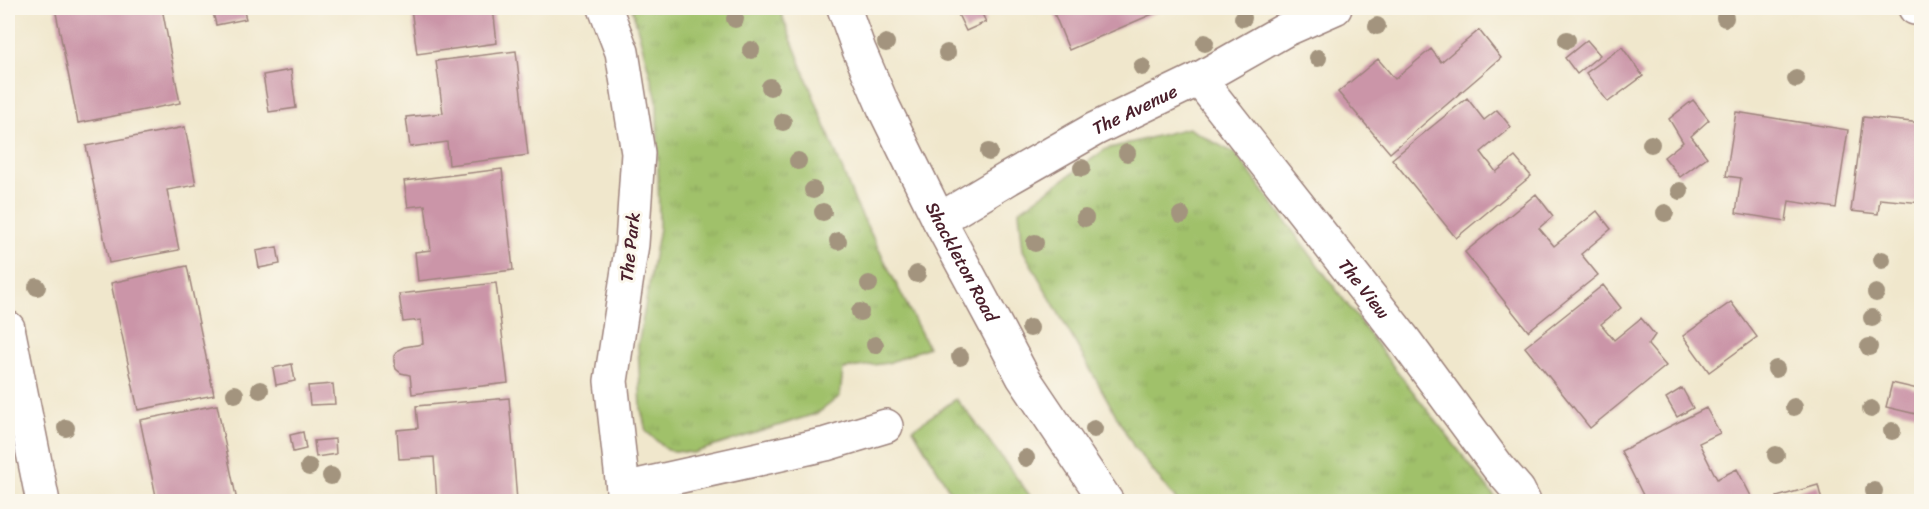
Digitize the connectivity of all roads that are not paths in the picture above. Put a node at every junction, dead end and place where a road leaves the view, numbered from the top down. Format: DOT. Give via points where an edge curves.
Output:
graph roads {
  1 [pos="605,8"];
  2 [pos="844,8"];
  3 [pos="1335,8"];
  4 [pos="1915,8"];
  5 [pos="1922,8"];
  6 [pos="1199,79"];
  7 [pos="939,220"];
  8 [pos="8,328"];
  9 [pos="886,426"];
  10 [pos="625,495"];
  11 [pos="43,501"];
  12 [pos="1107,501"];
  13 [pos="1524,501"];
  1 -- 10 [label="street, The Park" via="622,52 638,153 632,244 610,381"];
  2 -- 7 [label="street, Shackleton Road" via="884,108"];
  3 -- 6 [label="street, The Avenue" via="1285,30"];
  4 -- 5 [label="street"];
  6 -- 7 [label="street, The Avenue" via="1095,129"];
  6 -- 13 [label="street, The View" via="1405,341"];
  7 -- 12 [label="street, Shackleton Road" via="1023,376"];
  8 -- 11 [label="street"];
  9 -- 10 [label="street, The Park"];
}
